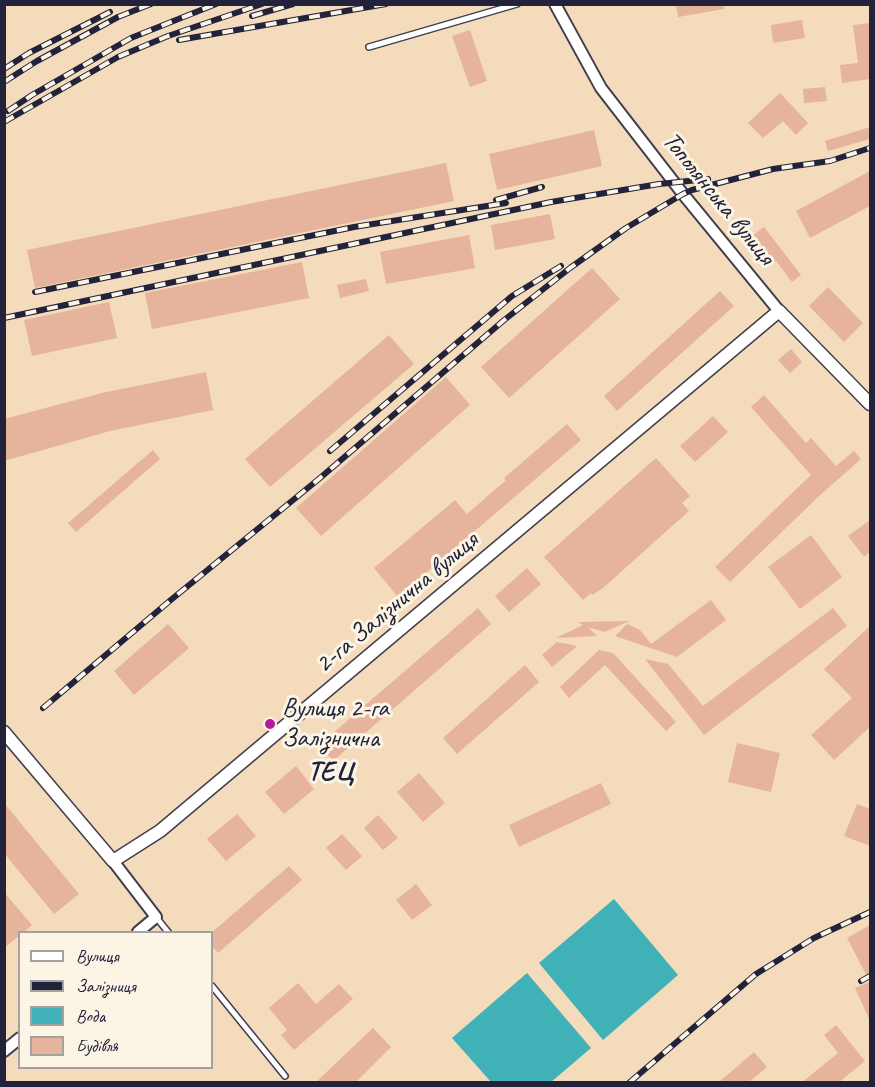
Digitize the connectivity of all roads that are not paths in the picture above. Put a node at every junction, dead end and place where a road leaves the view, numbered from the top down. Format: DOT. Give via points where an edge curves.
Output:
graph roads {
  1 [pos="517,4"];
  2 [pos="555,4"];
  3 [pos="369,47"];
  4 [pos="779,311"];
  5 [pos="870,404"];
  6 [pos="4,732"];
  7 [pos="113,861"];
  8 [pos="156,917"];
  9 [pos="140,931"];
  10 [pos="166,931"];
  11 [pos="213,987"];
  12 [pos="18,1040"];
  13 [pos="4,1051"];
  14 [pos="285,1076"];
  1 -- 3 [label="lane"];
  2 -- 4 [label="street, Тополянська вулиця" via="601,88"];
  4 -- 5 [label="street, Тополянська вулиця"];
  4 -- 7 [label="street, 2-га Залізнична вулиця" via="169,823"];
  6 -- 7 [label="street"];
  7 -- 8 [label="street"];
  8 -- 9 [label="street"];
  8 -- 10 [label="lane"];
  11 -- 14 [label="lane"];
  12 -- 13 [label="street"];
}
